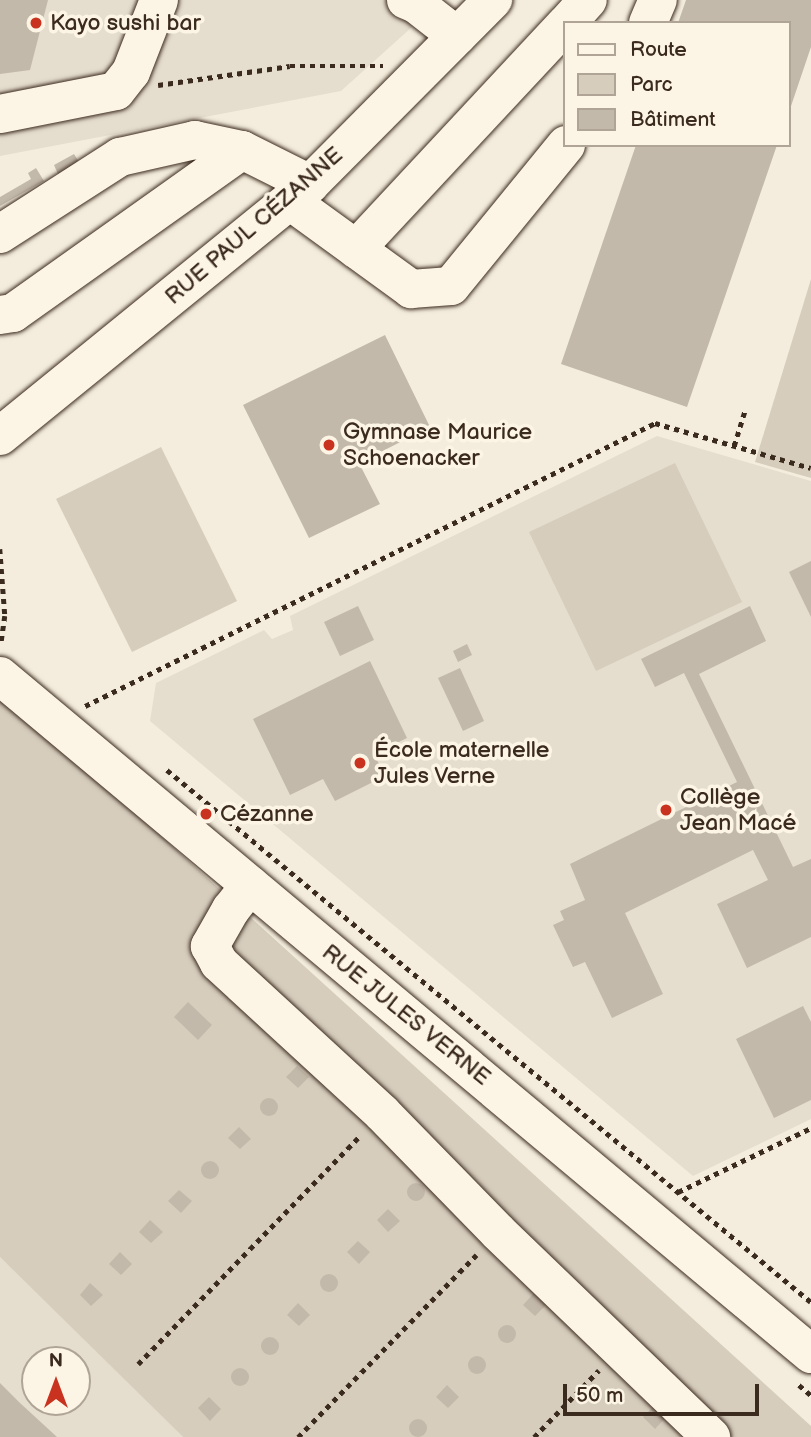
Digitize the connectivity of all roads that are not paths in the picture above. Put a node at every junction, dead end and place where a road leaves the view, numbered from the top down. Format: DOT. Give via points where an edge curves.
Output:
graph roads {
  1 [pos="159,0"];
  2 [pos="406,0"];
  3 [pos="493,0"];
  4 [pos="588,0"];
  5 [pos="658,0"];
  6 [pos="569,21"];
  7 [pos="649,21"];
  8 [pos="562,28"];
  9 [pos="457,36"];
  10 [pos="0,114"];
  11 [pos="564,147"];
  12 [pos="242,150"];
  13 [pos="300,192"];
  14 [pos="0,234"];
  15 [pos="356,249"];
  16 [pos="0,315"];
  17 [pos="0,436"];
  18 [pos="3,669"];
  19 [pos="250,885"];
  20 [pos="811,1354"];
  21 [pos="711,1437"];
  1 -- 10 [label="street" via="131,72 116,91"];
  2 -- 9 [label="street"];
  3 -- 9 [label="street, RUE PAUL CÉZANNE"];
  4 -- 6 [label="street"];
  5 -- 7 [label="street"];
  8 -- 15 [label="street"];
  9 -- 13 [label="street, RUE PAUL CÉZANNE"];
  11 -- 15 [label="street" via="451,286 411,289"];
  12 -- 13 [label="street"];
  12 -- 14 [label="street" via="195,141 120,158"];
  12 -- 16 [label="street" via="13,313"];
  13 -- 15 [label="street"];
  13 -- 17 [label="street, RUE PAUL CÉZANNE"];
  18 -- 19 [label="street, RUE JULES VERNE" via="81,712"];
  19 -- 20 [label="street, RUE JULES VERNE"];
  19 -- 21 [label="street" via="210,946 219,963 382,1113"];
}
